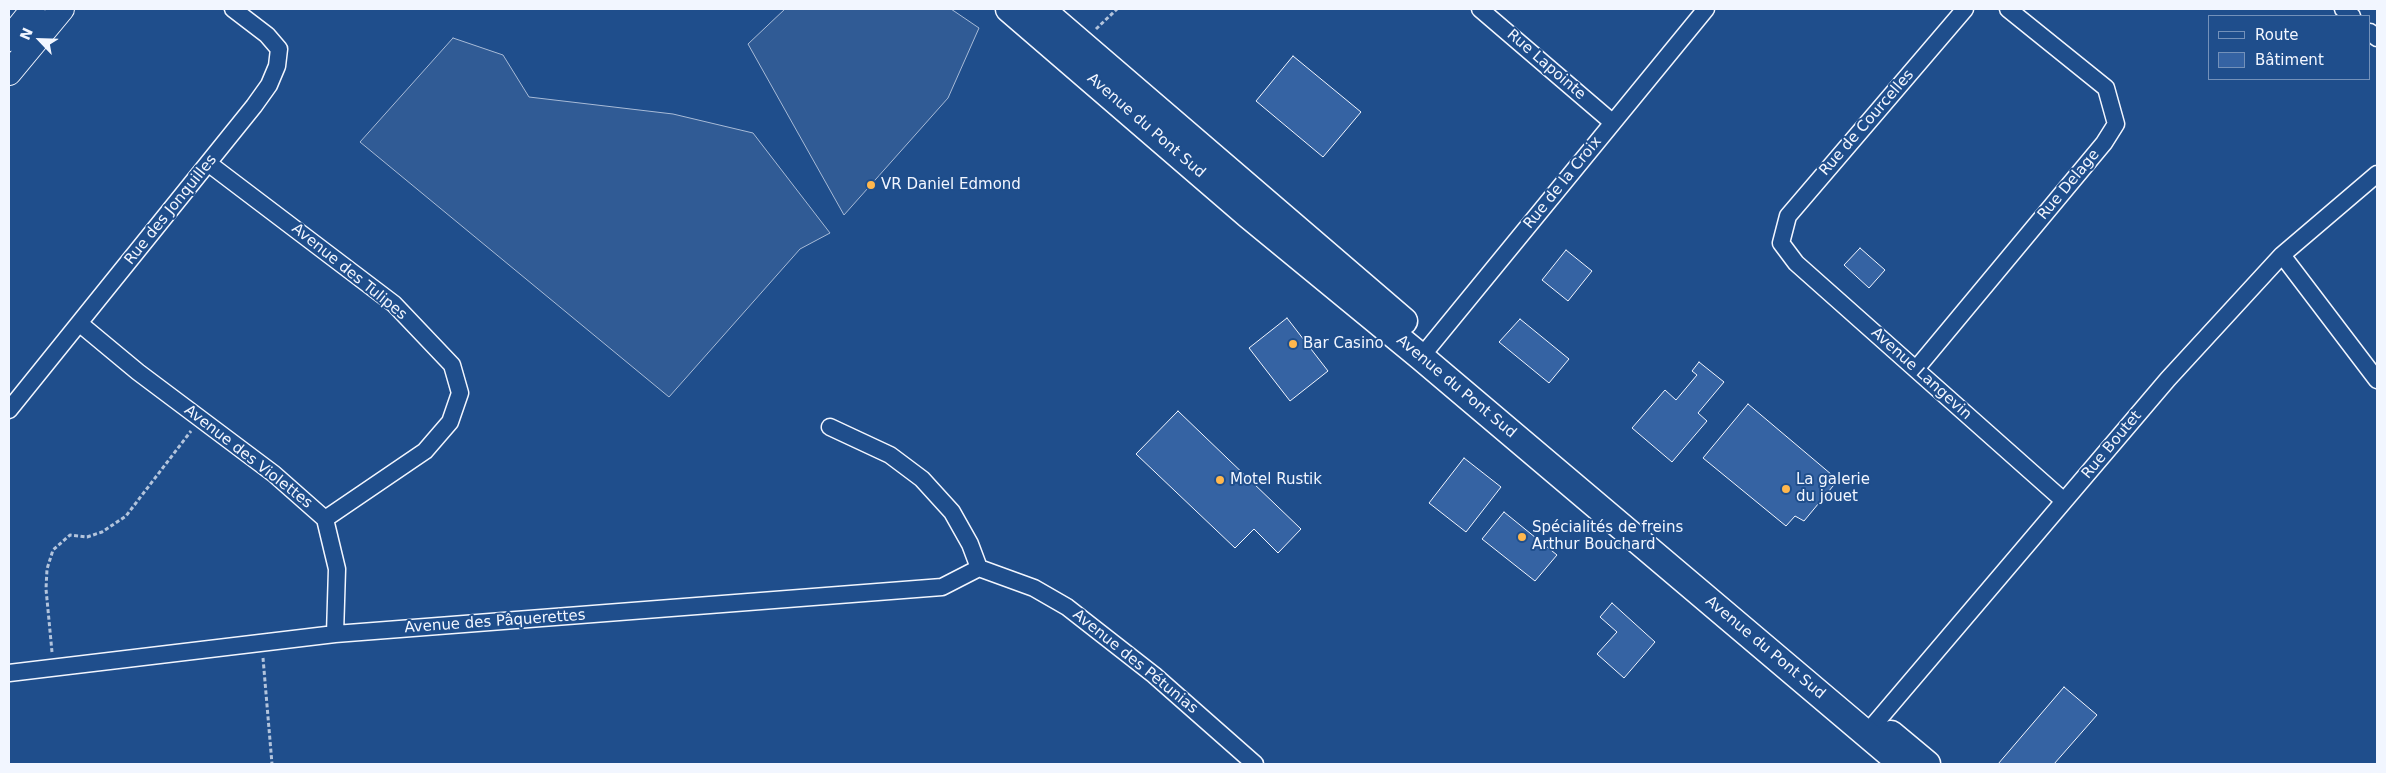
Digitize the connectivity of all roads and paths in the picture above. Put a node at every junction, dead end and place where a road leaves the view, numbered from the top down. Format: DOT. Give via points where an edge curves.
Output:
graph roads {
  1 [pos="33,9"];
  2 [pos="62,9"];
  3 [pos="233,9"];
  4 [pos="1009,9"];
  5 [pos="1041,9"];
  6 [pos="1117,9"];
  7 [pos="1480,9"];
  8 [pos="1706,9"];
  9 [pos="1965,9"];
  10 [pos="2008,9"];
  11 [pos="1090,35"];
  12 [pos="9,38"];
  13 [pos="9,73"];
  14 [pos="1612,122"];
  15 [pos="208,163"];
  16 [pos="2377,174"];
  17 [pos="1781,243"];
  18 [pos="2282,255"];
  19 [pos="79,323"];
  20 [pos="1427,351"];
  21 [pos="1916,369"];
  22 [pos="2377,380"];
  23 [pos="9,410"];
  24 [pos="200,418"];
  25 [pos="830,427"];
  26 [pos="2064,501"];
  27 [pos="325,519"];
  28 [pos="979,568"];
  29 [pos="335,634"];
  30 [pos="261,644"];
  31 [pos="54,668"];
  32 [pos="9,673"];
  33 [pos="1871,728"];
  34 [pos="272,764"];
  35 [pos="1255,764"];
  36 [pos="1902,764"];
  37 [pos="1927,764"];
  1 -- 12 [label="street"];
  2 -- 13 [label="street"];
  3 -- 15 [label="street, Rue des Jonquilles" via="279,49 277,66 269,85"];
  4 -- 20 [label="main road, Avenue du Pont Sud" via="1247,214"];
  5 -- 20 [label="main road, Avenue du Pont Sud"];
  6 -- 11 [label="path"];
  7 -- 14 [label="street, Rue Lapointe"];
  8 -- 14 [label="street, Rue de la Croix"];
  9 -- 17 [label="street, Rue de Courcelles" via="1788,216"];
  10 -- 21 [label="street, Rue Delage" via="2106,88 2116,124 2104,143"];
  14 -- 20 [label="street, Rue de la Croix"];
  15 -- 19 [label="street, Rue des Jonquilles"];
  15 -- 27 [label="street, Avenue des Tulipes" via="394,304 452,365 460,393 450,422 424,451"];
  16 -- 18 [label="street, Rue Boutet"];
  17 -- 21 [label="street, Avenue Langevin" via="1796,263"];
  18 -- 22 [label="street"];
  18 -- 26 [label="street, Rue Boutet" via="2168,379"];
  19 -- 23 [label="street, Rue des Jonquilles"];
  19 -- 24 [label="street, Avenue des Violettes"];
  20 -- 33 [label="main road, Avenue du Pont Sud"];
  21 -- 26 [label="street, Avenue Langevin"];
  24 -- 27 [label="street, Avenue des Violettes" via="274,474"];
  24 -- 31 [label="path" via="126,516 102,532 87,537 70,535 53,550 47,569 46,589"];
  25 -- 28 [label="street" via="890,455 922,479 952,512"];
  26 -- 33 [label="street, Rue Boutet"];
  27 -- 29 [label="street, Avenue des Violettes" via="337,568"];
  28 -- 29 [label="street, Avenue des Pâquerettes" via="942,587"];
  28 -- 35 [label="street, Avenue des Pétunias" via="1034,588 1067,607 1154,675"];
  29 -- 30 [label="street, Avenue des Pâquerettes"];
  30 -- 31 [label="street, Avenue des Pâquerettes"];
  30 -- 34 [label="path"];
  31 -- 32 [label="street, Avenue des Pâquerettes"];
  33 -- 36 [label="main road, Avenue du Pont Sud"];
  33 -- 37 [label="main road, Avenue du Pont Sud"];
}
